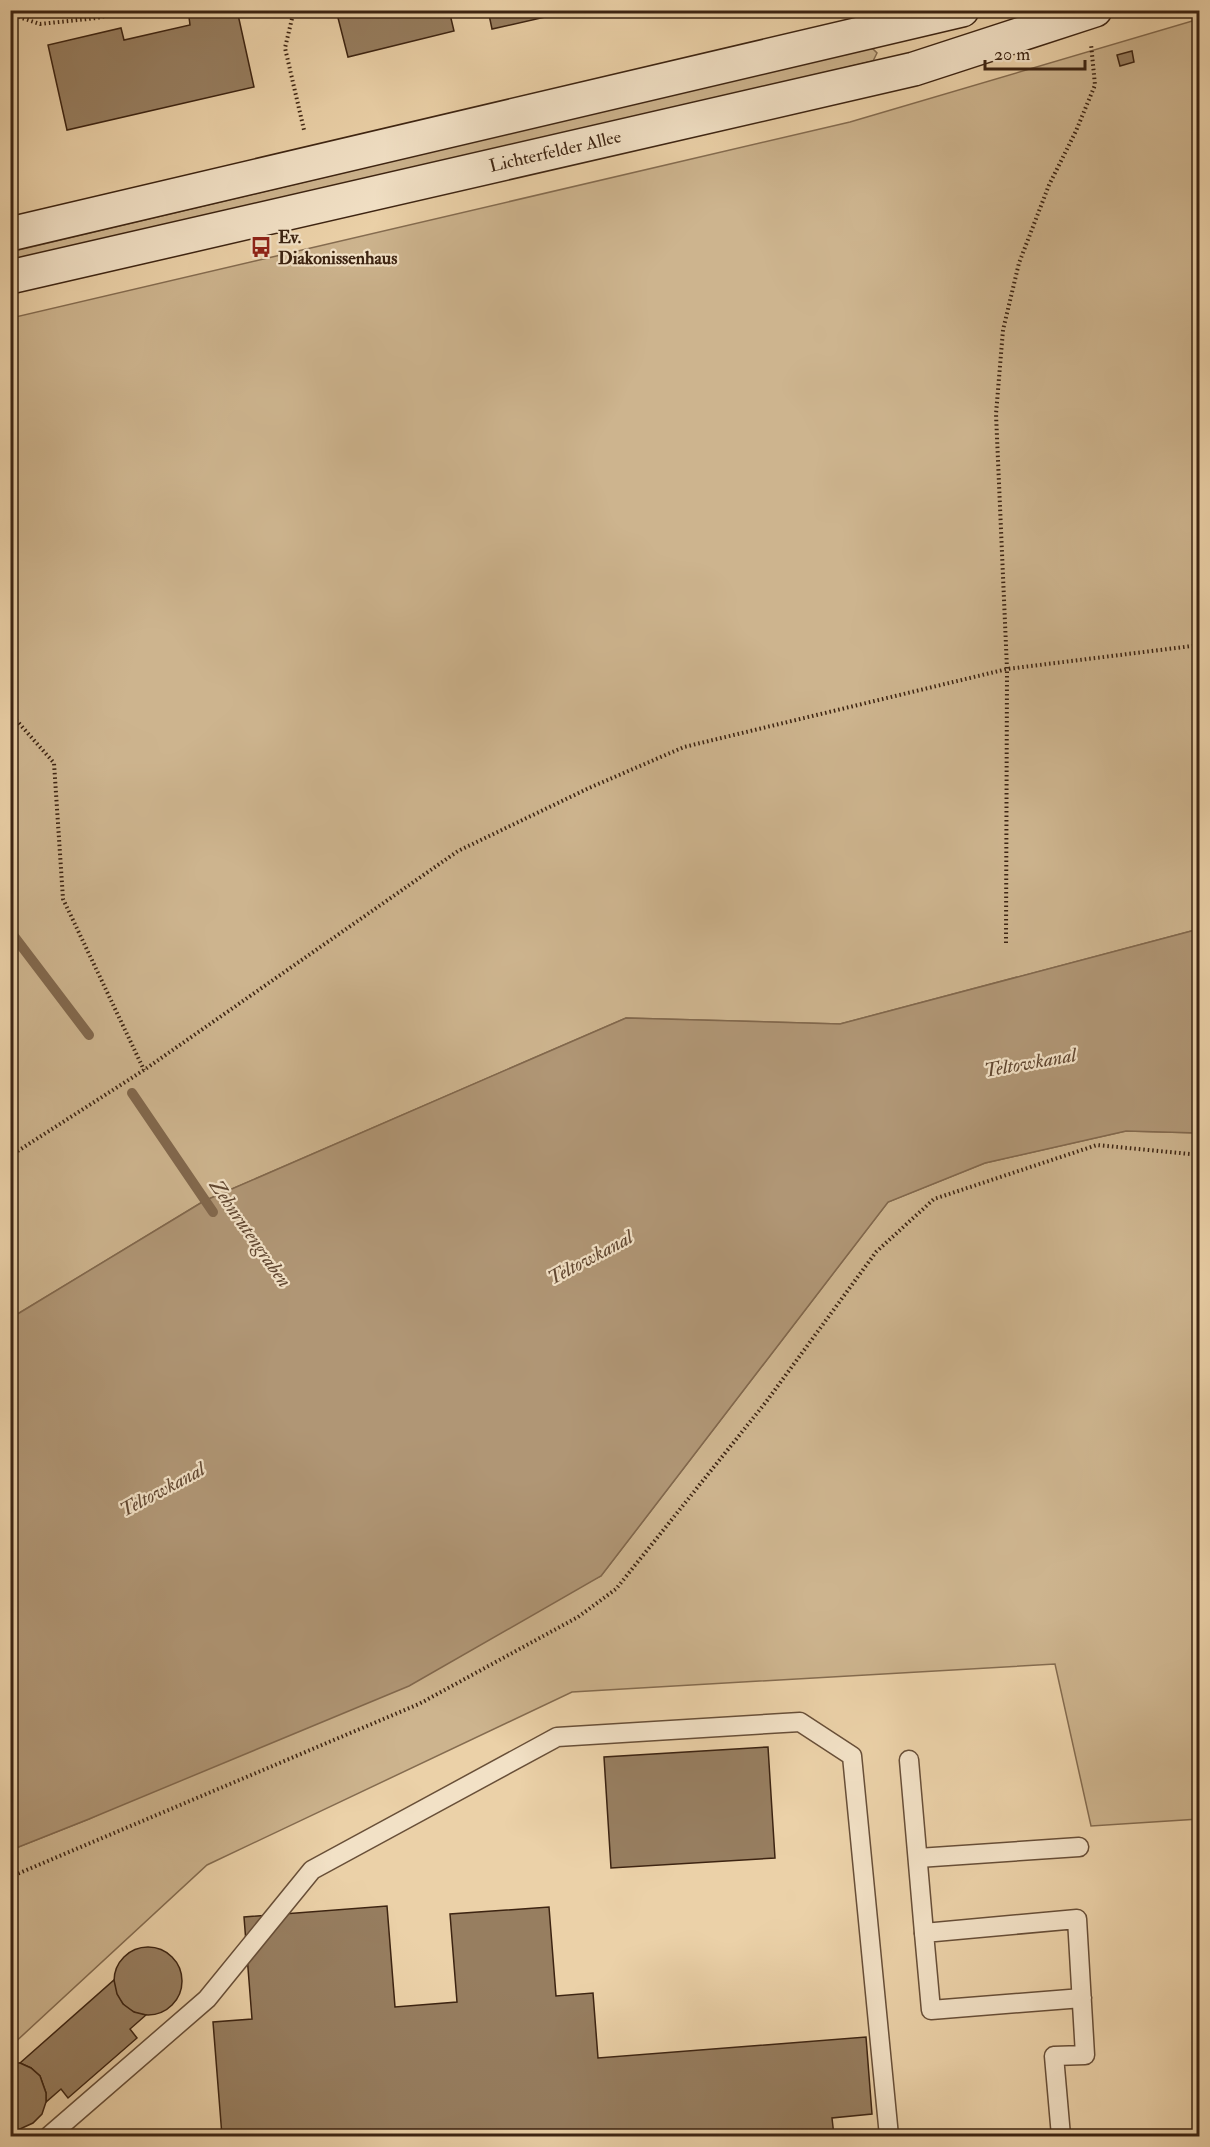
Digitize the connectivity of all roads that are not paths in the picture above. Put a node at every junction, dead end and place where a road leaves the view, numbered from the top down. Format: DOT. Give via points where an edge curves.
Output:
graph roads {
  1 [pos="962,10"];
  2 [pos="1089,13"];
  3 [pos="10,234"];
  4 [pos="10,277"];
  5 [pos="909,1760"];
  6 [pos="1079,1847"];
  7 [pos="918,1858"];
  8 [pos="924,1933"];
  9 [pos="1082,1998"];
  10 [pos="49,2136"];
  11 [pos="889,2136"];
  12 [pos="1061,2136"];
  1 -- 3 [label="main road"];
  2 -- 4 [label="main road, Lichterfelder Allee" via="914,69"];
  5 -- 7 [label="lane"];
  6 -- 7 [label="lane"];
  7 -- 8 [label="lane"];
  8 -- 9 [label="lane" via="931,2010"];
  8 -- 9 [label="lane" via="1077,1919"];
  9 -- 12 [label="lane" via="1085,2055 1054,2056"];
  10 -- 11 [label="lane" via="207,1999 312,1870 557,1737 800,1722 852,1756"];
}
